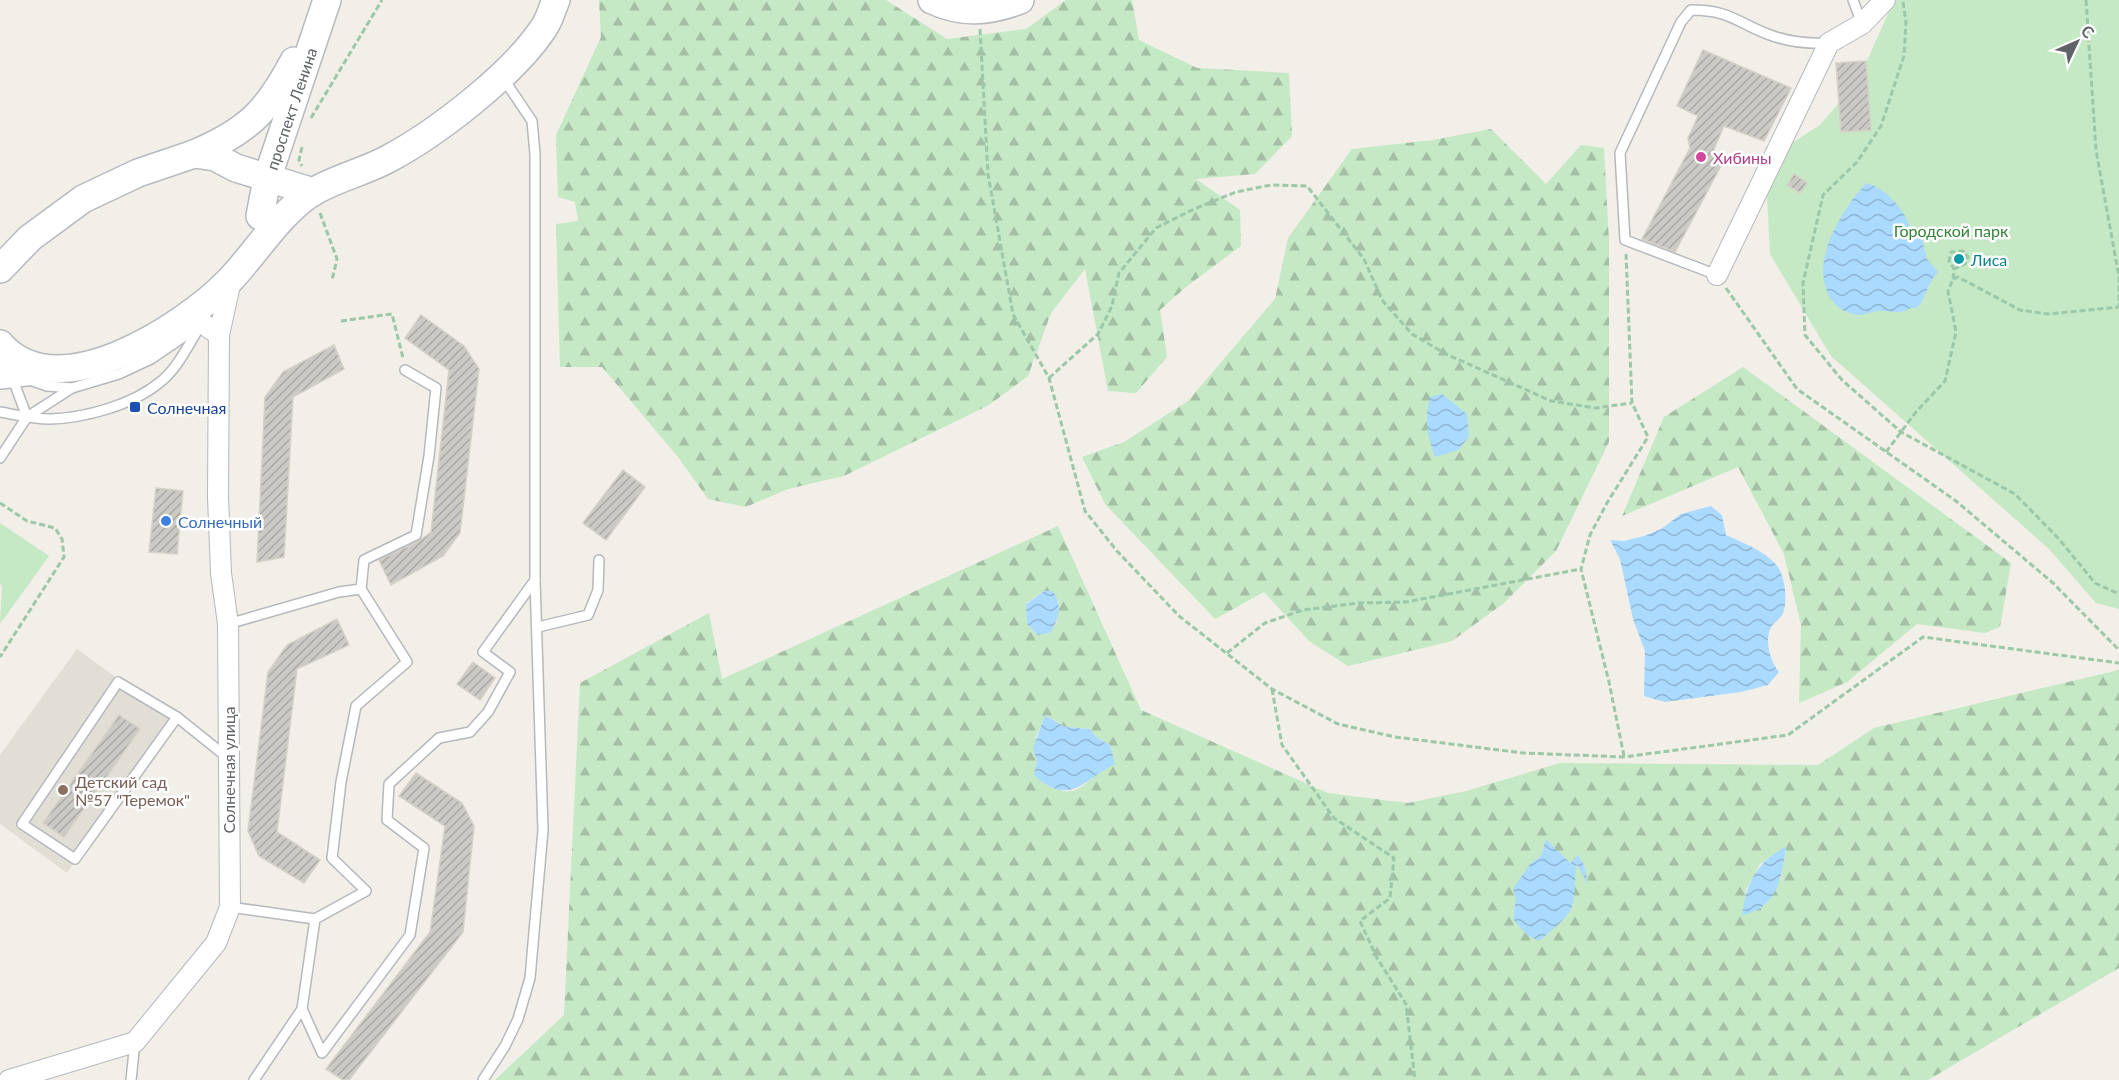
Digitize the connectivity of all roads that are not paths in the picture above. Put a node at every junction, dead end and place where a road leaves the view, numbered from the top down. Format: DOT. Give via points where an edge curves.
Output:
graph roads {
  1 [pos="556,0"];
  2 [pos="932,0"];
  3 [pos="1020,0"];
  4 [pos="1852,0"];
  5 [pos="1885,0"];
  6 [pos="326,1"];
  7 [pos="1862,24"];
  8 [pos="1829,43"];
  9 [pos="502,77"];
  10 [pos="194,154"];
  11 [pos="236,168"];
  12 [pos="267,178"];
  13 [pos="312,191"];
  14 [pos="260,216"];
  15 [pos="0,269"];
  16 [pos="236,273"];
  17 [pos="1717,275"];
  18 [pos="200,326"];
  19 [pos="0,346"];
  20 [pos="46,369"];
  21 [pos="405,370"];
  22 [pos="5,374"];
  23 [pos="72,388"];
  24 [pos="0,412"];
  25 [pos="27,417"];
  26 [pos="0,458"];
  27 [pos="599,560"];
  28 [pos="535,580"];
  29 [pos="361,589"];
  30 [pos="228,624"];
  31 [pos="538,627"];
  32 [pos="177,717"];
  33 [pos="228,758"];
  34 [pos="230,907"];
  35 [pos="315,919"];
  36 [pos="302,1009"];
  37 [pos="135,1042"];
  38 [pos="9,1080"];
  39 [pos="131,1080"];
  40 [pos="254,1080"];
  41 [pos="483,1080"];
  1 -- 9 [label="main road" via="544,28"];
  2 -- 3 [label="main road" via="948,7 979,11"];
  4 -- 7 [label="lane"];
  5 -- 7 [label="street"];
  6 -- 10 [label="main road, проспект Ленина" via="283,82 252,122 223,142"];
  6 -- 12 [label="main road, проспект Ленина"];
  7 -- 8 [label="street"];
  8 -- 17 [label="street"];
  8 -- 17 [label="lane" via="1803,44 1769,35 1728,14 1692,10 1681,22 1620,153 1625,240"];
  9 -- 13 [label="main road" via="390,159"];
  9 -- 28 [label="lane" via="532,121 536,154"];
  10 -- 11 [label="main road" via="215,157"];
  10 -- 15 [label="main road, проспект Ленина" via="138,173 83,199 30,238"];
  11 -- 12 [label="main road"];
  11 -- 14 [label="main road" via="252,189"];
  12 -- 13 [label="main road"];
  12 -- 14 [label="main road, проспект Ленина"];
  13 -- 16 [label="main road"];
  14 -- 16 [label="main road, проспект Ленина" via="255,240"];
  16 -- 18 [label="main road"];
  16 -- 18 [label="street, Солнечная улица"];
  18 -- 20 [label="main road" via="82,367"];
  18 -- 23 [label="lane" via="151,359 119,374"];
  18 -- 25 [label="lane" via="172,370 159,383 130,399 63,418"];
  18 -- 30 [label="street, Солнечная улица"];
  19 -- 20 [label="main road" via="25,363"];
  19 -- 22 [label="main road"];
  20 -- 22 [label="main road"];
  21 -- 29 [label="lane" via="436,388 416,535 364,560"];
  22 -- 23 [label="lane" via="47,386"];
  22 -- 25 [label="lane"];
  23 -- 25 [label="lane"];
  24 -- 25 [label="lane"];
  25 -- 26 [label="lane"];
  27 -- 31 [label="lane" via="598,590 588,615"];
  28 -- 31 [label="lane"];
  28 -- 36 [label="lane" via="483,652 510,672 488,712 470,732 439,738 389,784 387,820 424,848 410,934 322,1053"];
  29 -- 30 [label="lane"];
  29 -- 35 [label="lane" via="407,662 356,706 341,782 332,858 366,891"];
  30 -- 33 [label="street, Солнечная улица"];
  31 -- 41 [label="lane" via="543,830 530,978 518,1019"];
  32 -- 32 [label="lane" via="75,859 22,824 118,682"];
  32 -- 33 [label="lane"];
  33 -- 34 [label="street, Солнечная улица"];
  34 -- 35 [label="lane"];
  34 -- 37 [label="street, Солнечная улица" via="216,943"];
  35 -- 36 [label="lane"];
  36 -- 40 [label="lane"];
  37 -- 38 [label="street"];
  37 -- 39 [label="lane"];
}
